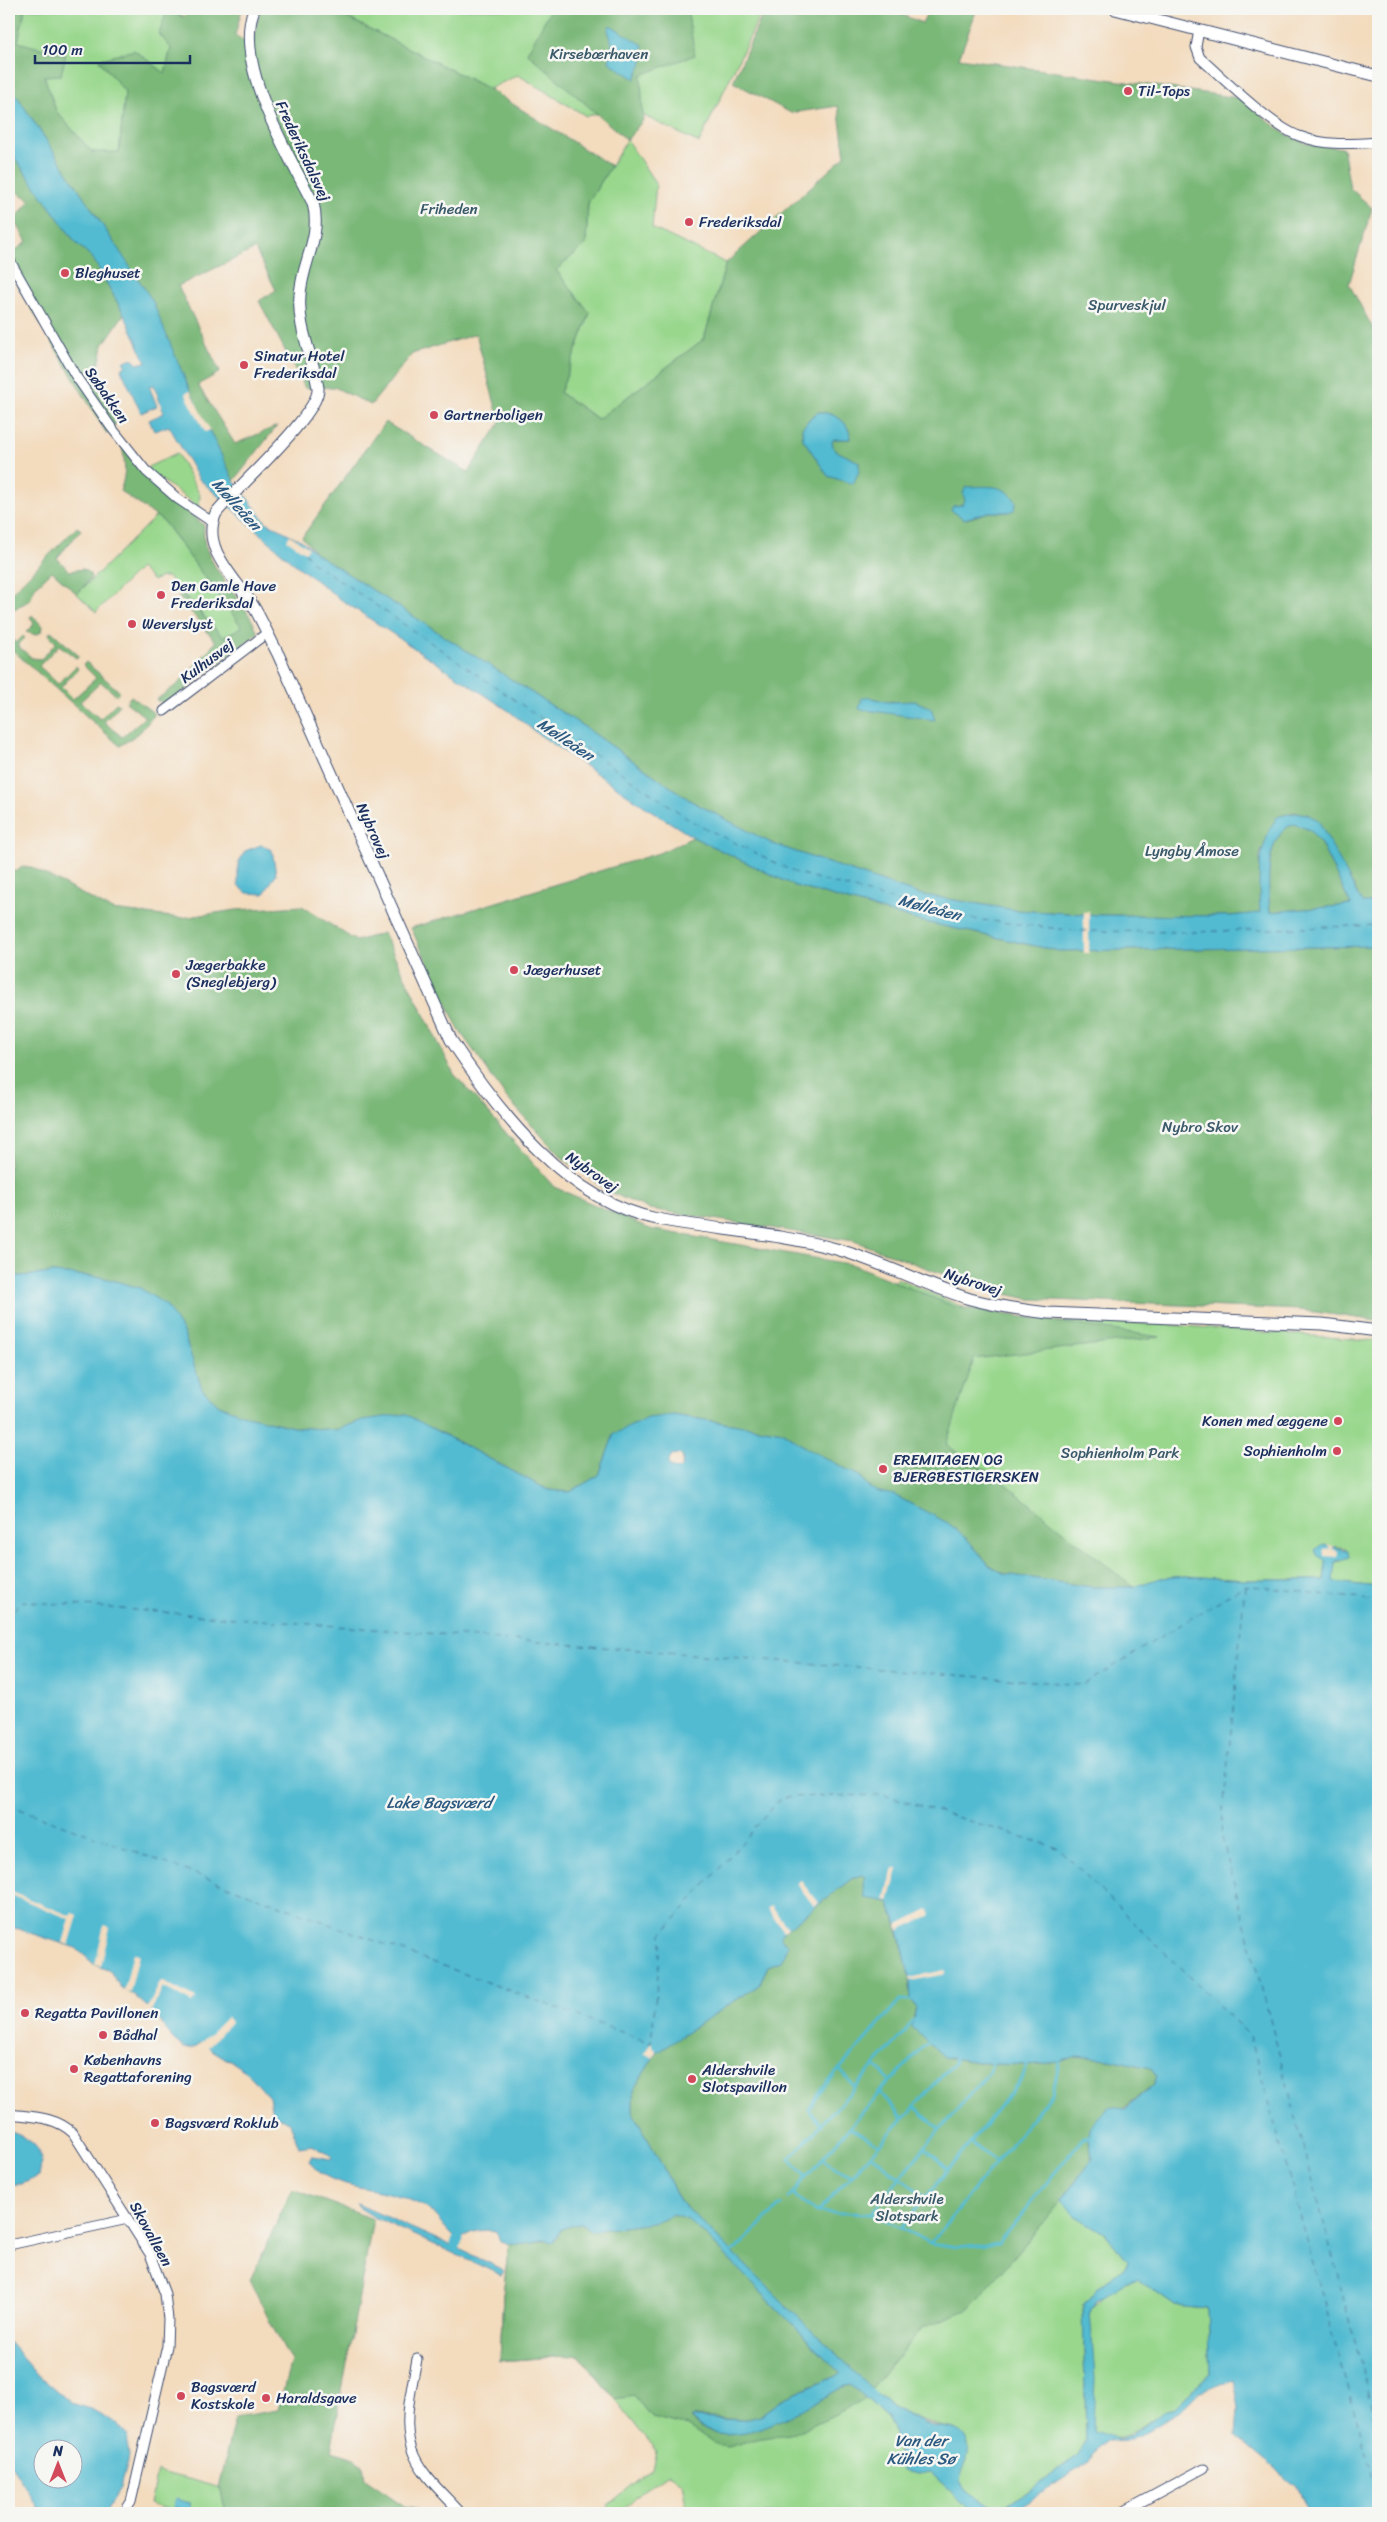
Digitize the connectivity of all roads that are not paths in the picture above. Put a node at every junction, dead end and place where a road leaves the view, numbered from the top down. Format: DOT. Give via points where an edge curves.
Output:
graph roads {
  1 [pos="254,9"];
  2 [pos="1115,9"];
  3 [pos="1199,30"];
  4 [pos="1378,76"];
  5 [pos="1378,142"];
  6 [pos="9,259"];
  7 [pos="212,522"];
  8 [pos="267,633"];
  9 [pos="164,711"];
  10 [pos="1378,1331"];
  11 [pos="9,2114"];
  12 [pos="128,2219"];
  13 [pos="9,2245"];
  14 [pos="417,2359"];
  15 [pos="1204,2468"];
  16 [pos="124,2513"];
  17 [pos="461,2513"];
  18 [pos="1121,2513"];
  1 -- 7 [label="street, Frederiksdalsvej" via="249,38 256,86 313,203 318,220 306,263 299,309 318,393 311,408 220,507"];
  2 -- 3 [label="street"];
  3 -- 4 [label="street"];
  3 -- 5 [label="street" via="1196,48 1200,58 1282,128 1299,136 1338,144"];
  6 -- 7 [label="street, Søbakken" via="75,375 111,427 146,471 178,499"];
  7 -- 8 [label="street, Nybrovej" via="213,546"];
  8 -- 9 [label="street, Kulhusvej"];
  8 -- 10 [label="street, Nybrovej" via="451,1040 476,1078 521,1133 559,1168 603,1200 655,1218 827,1247 1005,1308 1048,1314 1322,1324"];
  11 -- 12 [label="street, Skovalleen" via="62,2123 73,2133"];
  12 -- 13 [label="street"];
  12 -- 16 [label="street, Skovalleen" via="158,2273 168,2319 163,2364 131,2502"];
  14 -- 17 [label="street" via="408,2413 412,2450 422,2468"];
  15 -- 18 [label="street"];
}
